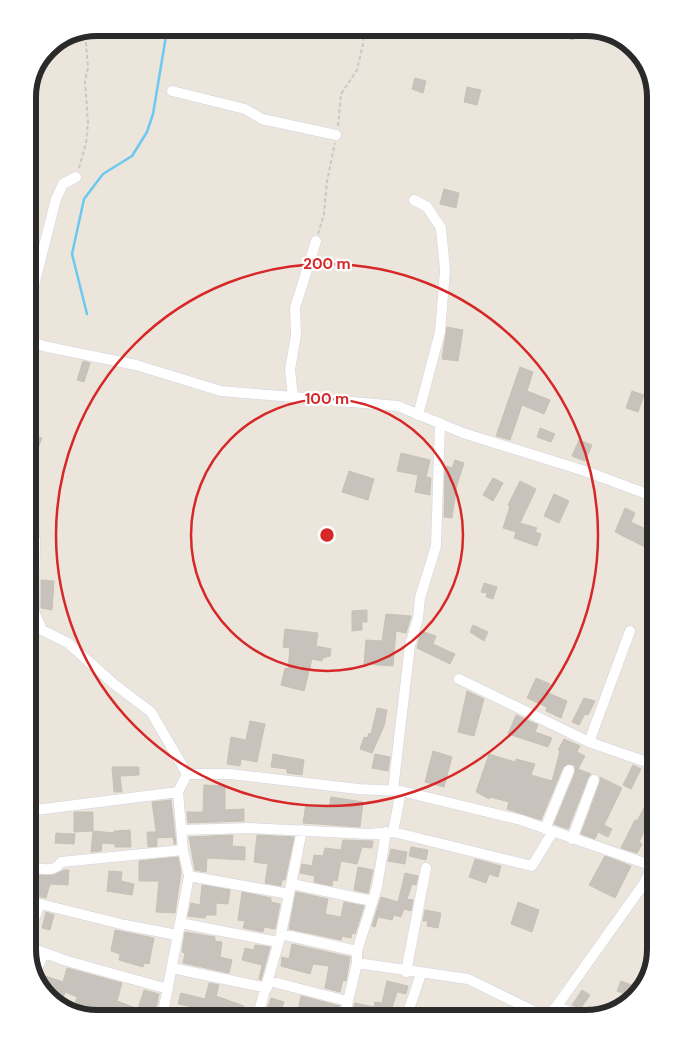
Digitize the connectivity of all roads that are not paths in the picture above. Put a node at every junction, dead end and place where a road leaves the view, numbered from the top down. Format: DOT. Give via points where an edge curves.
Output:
graph roads {
  1 [pos="172,91"];
  2 [pos="336,135"];
  3 [pos="76,177"];
  4 [pos="414,200"];
  5 [pos="316,240"];
  6 [pos="36,278"];
  7 [pos="36,343"];
  8 [pos="293,397"];
  9 [pos="418,414"];
  10 [pos="440,423"];
  11 [pos="647,494"];
  12 [pos="36,615"];
  13 [pos="630,631"];
  14 [pos="460,679"];
  15 [pos="589,742"];
  16 [pos="647,762"];
  17 [pos="568,770"];
  18 [pos="187,774"];
  19 [pos="594,780"];
  20 [pos="397,791"];
  21 [pos="178,792"];
  22 [pos="36,810"];
  23 [pos="182,830"];
  24 [pos="302,830"];
  25 [pos="548,831"];
  26 [pos="390,832"];
  27 [pos="572,840"];
  28 [pos="182,850"];
  29 [pos="647,862"];
  30 [pos="36,868"];
  31 [pos="426,868"];
  32 [pos="189,876"];
  33 [pos="647,877"];
  34 [pos="643,885"];
  35 [pos="647,887"];
  36 [pos="290,889"];
  37 [pos="372,900"];
  38 [pos="36,903"];
  39 [pos="40,904"];
  40 [pos="36,914"];
  41 [pos="180,923"];
  42 [pos="177,935"];
  43 [pos="279,938"];
  44 [pos="36,950"];
  45 [pos="357,951"];
  46 [pos="44,953"];
  47 [pos="357,963"];
  48 [pos="38,966"];
  49 [pos="172,968"];
  50 [pos="406,972"];
  51 [pos="421,974"];
  52 [pos="268,984"];
  53 [pos="168,989"];
  54 [pos="347,1001"];
  55 [pos="556,1007"];
  56 [pos="164,1010"];
  57 [pos="260,1010"];
  58 [pos="345,1010"];
  59 [pos="409,1010"];
  60 [pos="529,1010"];
  61 [pos="553,1010"];
  62 [pos="565,1010"];
  1 -- 2 [label="street" via="245,109 262,118"];
  3 -- 6 [label="street" via="63,184 56,199"];
  4 -- 9 [label="street" via="427,207 441,228 445,270 440,332"];
  5 -- 8 [label="street" via="295,308 296,335 290,370"];
  7 -- 8 [label="street" via="136,365 221,392"];
  8 -- 9 [label="street" via="398,406"];
  9 -- 10 [label="street"];
  10 -- 11 [label="street"];
  10 -- 20 [label="street" via="436,546 410,645"];
  12 -- 18 [label="street" via="42,630 68,643 151,712"];
  13 -- 15 [label="street"];
  14 -- 15 [label="street"];
  15 -- 16 [label="street"];
  17 -- 25 [label="street"];
  18 -- 20 [label="street" via="230,774"];
  18 -- 21 [label="street"];
  19 -- 27 [label="street"];
  20 -- 25 [label="street" via="521,820"];
  20 -- 26 [label="street"];
  21 -- 22 [label="street"];
  21 -- 23 [label="street"];
  23 -- 24 [label="street"];
  23 -- 28 [label="street"];
  24 -- 26 [label="street"];
  24 -- 36 [label="street"];
  25 -- 26 [label="street" via="532,866"];
  25 -- 27 [label="street"];
  26 -- 37 [label="street"];
  27 -- 29 [label="street"];
  28 -- 30 [label="street" via="61,862 49,870"];
  28 -- 32 [label="street"];
  31 -- 50 [label="street"];
  32 -- 36 [label="street"];
  32 -- 41 [label="street"];
  33 -- 34 [label="street"];
  34 -- 35 [label="street"];
  34 -- 55 [label="street"];
  36 -- 37 [label="street"];
  36 -- 43 [label="street"];
  37 -- 45 [label="street"];
  38 -- 39 [label="street"];
  39 -- 40 [label="street"];
  39 -- 42 [label="street"];
  41 -- 42 [label="street"];
  41 -- 43 [label="street"];
  42 -- 49 [label="street"];
  43 -- 45 [label="street"];
  43 -- 52 [label="street"];
  44 -- 46 [label="street"];
  45 -- 47 [label="street"];
  46 -- 48 [label="street"];
  46 -- 53 [label="street"];
  47 -- 50 [label="street"];
  47 -- 54 [label="street"];
  49 -- 52 [label="street"];
  49 -- 53 [label="street"];
  50 -- 51 [label="street"];
  51 -- 59 [label="street"];
  51 -- 60 [label="street" via="468,979"];
  52 -- 54 [label="street"];
  52 -- 57 [label="street"];
  53 -- 56 [label="street"];
  54 -- 58 [label="street"];
  55 -- 61 [label="street"];
  55 -- 62 [label="street"];
}
